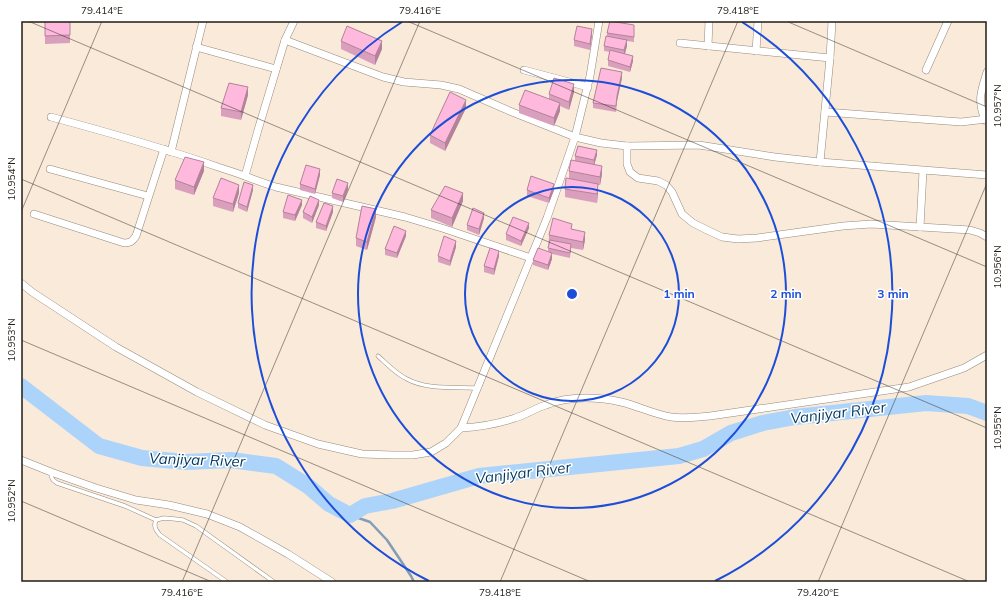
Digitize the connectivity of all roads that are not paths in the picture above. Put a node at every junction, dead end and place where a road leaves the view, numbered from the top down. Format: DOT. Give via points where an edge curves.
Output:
graph roads {
  1 [pos="203,21"];
  2 [pos="294,21"];
  3 [pos="599,21"];
  4 [pos="709,21"];
  5 [pos="758,21"];
  6 [pos="832,21"];
  7 [pos="948,21"];
  8 [pos="285,40"];
  9 [pos="680,43"];
  10 [pos="708,46"];
  11 [pos="196,47"];
  12 [pos="756,51"];
  13 [pos="830,58"];
  14 [pos="276,69"];
  15 [pos="524,70"];
  16 [pos="926,70"];
  17 [pos="987,72"];
  18 [pos="588,87"];
  19 [pos="825,112"];
  20 [pos="51,117"];
  21 [pos="986,120"];
  22 [pos="576,137"];
  23 [pos="627,146"];
  24 [pos="164,150"];
  25 [pos="171,152"];
  26 [pos="820,162"];
  27 [pos="50,169"];
  28 [pos="923,171"];
  29 [pos="987,175"];
  30 [pos="245,176"];
  31 [pos="148,196"];
  32 [pos="34,214"];
  33 [pos="920,227"];
  34 [pos="987,237"];
  35 [pos="531,258"];
  36 [pos="21,283"];
  37 [pos="987,355"];
  38 [pos="378,356"];
  39 [pos="477,388"];
  40 [pos="461,428"];
  41 [pos="21,460"];
  42 [pos="51,472"];
  43 [pos="156,520"];
  44 [pos="227,582"];
  45 [pos="274,582"];
  46 [pos="332,582"];
  1 -- 11 [label="street"];
  2 -- 8 [label="street"];
  3 -- 18 [label="street"];
  4 -- 10 [label="street"];
  5 -- 12 [label="street"];
  6 -- 13 [label="street"];
  7 -- 16 [label="street"];
  8 -- 14 [label="street"];
  8 -- 22 [label="street" via="383,77 460,89"];
  9 -- 10 [label="street"];
  10 -- 12 [label="street"];
  11 -- 14 [label="street"];
  11 -- 25 [label="street"];
  12 -- 13 [label="street"];
  13 -- 19 [label="street"];
  14 -- 30 [label="street"];
  15 -- 18 [label="street"];
  17 -- 21 [label="street" via="980,100"];
  18 -- 22 [label="street"];
  19 -- 21 [label="street" via="961,122"];
  19 -- 26 [label="street"];
  20 -- 24 [label="street"];
  22 -- 23 [label="street"];
  22 -- 35 [label="street"];
  23 -- 26 [label="street" via="699,145"];
  23 -- 33 [label="street" via="627,164 630,172 638,178 666,185 682,214 693,223 722,237 757,238 871,224"];
  24 -- 25 [label="street"];
  24 -- 31 [label="street"];
  25 -- 30 [label="street"];
  26 -- 28 [label="street"];
  27 -- 31 [label="street"];
  28 -- 29 [label="street"];
  28 -- 33 [label="street"];
  30 -- 35 [label="street" via="276,187 405,217"];
  31 -- 32 [label="street" via="136,236 130,243"];
  33 -- 34 [label="street" via="970,230"];
  35 -- 39 [label="street"];
  36 -- 40 [label="street" via="116,347 196,392 265,426 318,444 362,454 431,452 446,443"];
  37 -- 40 [label="street" via="964,368 909,387 710,416 671,417 620,402 584,398 561,400 502,422"];
  38 -- 39 [label="lane" via="405,379 416,383 428,386"];
  39 -- 40 [label="street"];
  41 -- 42 [label="street"];
  42 -- 43 [label="lane" via="52,480 57,483 125,506"];
  42 -- 46 [label="street" via="136,500 207,514 240,527"];
  43 -- 44 [label="lane" via="155,528 160,535"];
  43 -- 45 [label="lane" via="175,518 196,526"];
}
